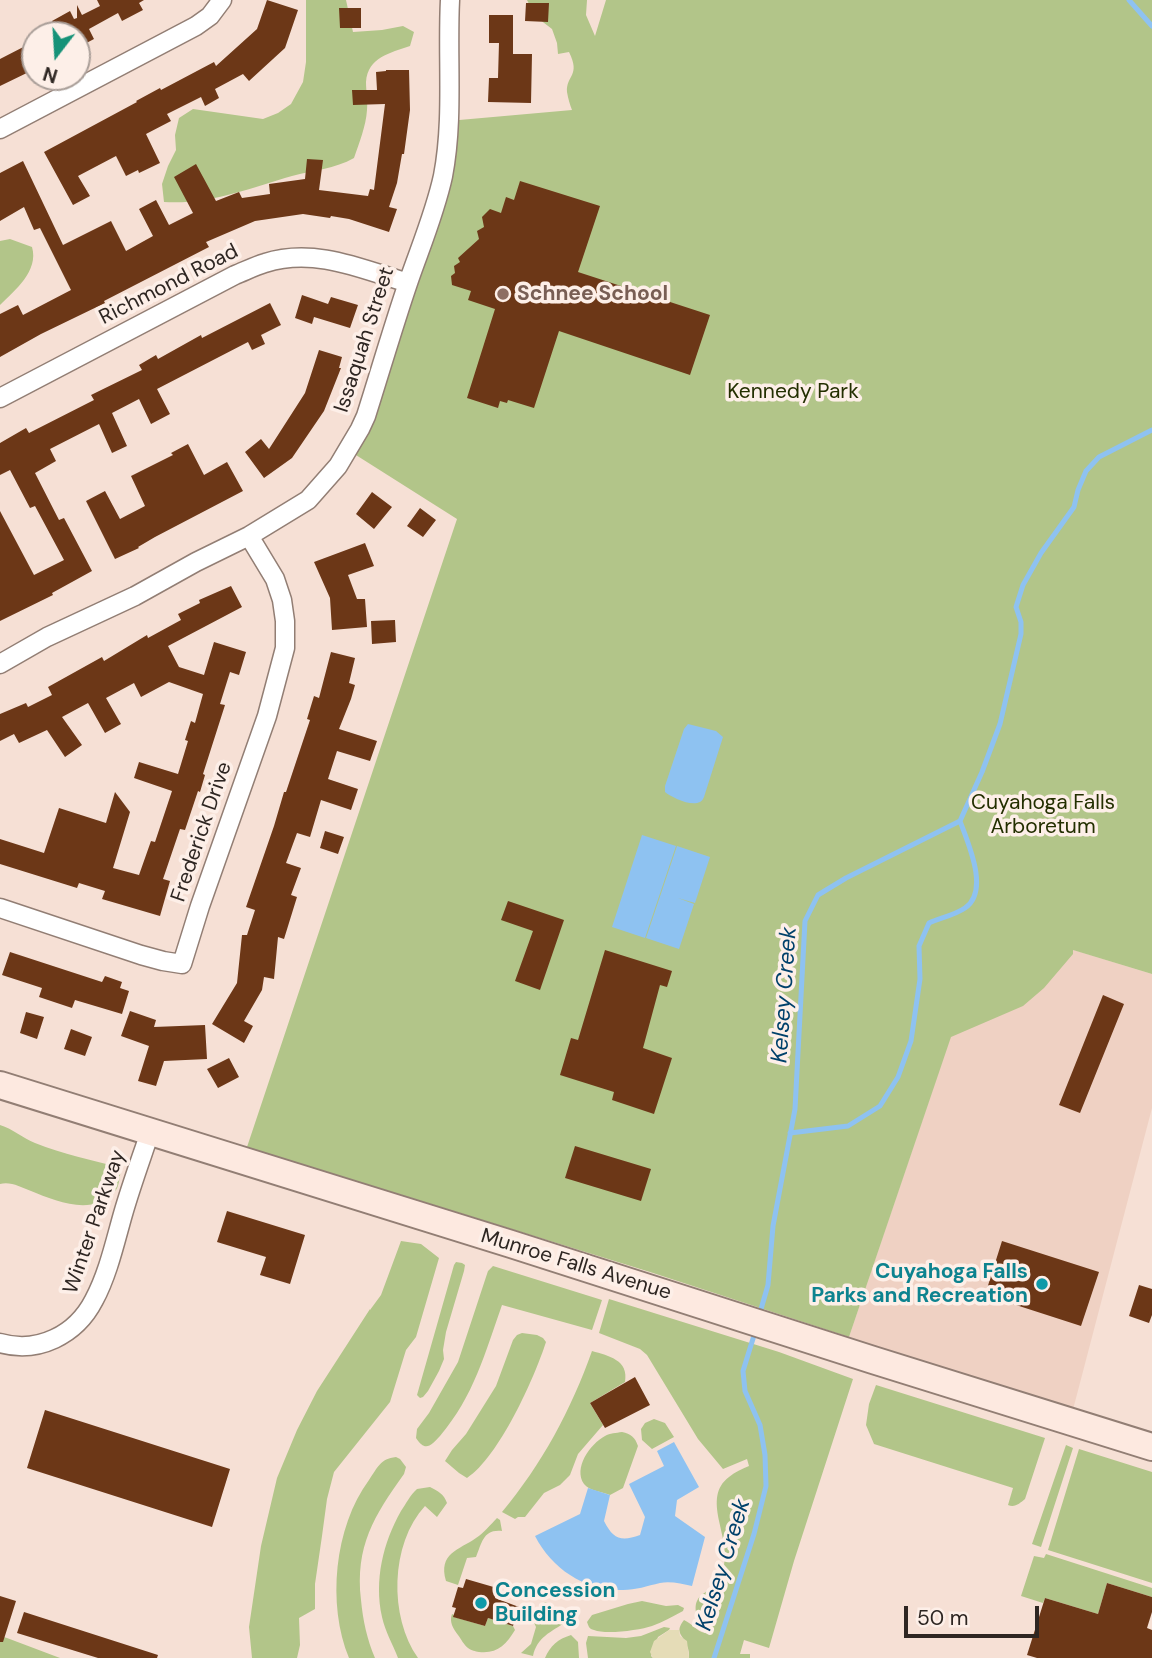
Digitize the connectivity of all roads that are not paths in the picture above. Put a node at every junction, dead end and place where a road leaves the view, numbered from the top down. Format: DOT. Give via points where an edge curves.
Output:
graph roads {
  1 [pos="222,0"];
  2 [pos="450,0"];
  3 [pos="0,129"];
  4 [pos="408,283"];
  5 [pos="0,398"];
  6 [pos="249,536"];
  7 [pos="0,664"];
  8 [pos="0,908"];
  9 [pos="0,1085"];
  10 [pos="150,1132"];
  11 [pos="0,1342"];
  12 [pos="1152,1447"];
  1 -- 3 [label="street" via="196,26"];
  2 -- 4 [label="street, Issaquah Street" via="447,150 431,218"];
  4 -- 5 [label="street, Richmond Road" via="323,258 267,262"];
  4 -- 6 [label="street, Issaquah Street" via="366,416 338,466 308,500"];
  6 -- 7 [label="street, Issaquah Street"];
  6 -- 8 [label="street, Frederick Drive" via="282,600 285,648 267,716 182,964"];
  9 -- 10 [label="street, Munroe Falls Avenue"];
  10 -- 11 [label="street, Winter Parkway" via="108,1266 78,1324 55,1340 35,1346"];
  10 -- 12 [label="street, Munroe Falls Avenue"];
}
